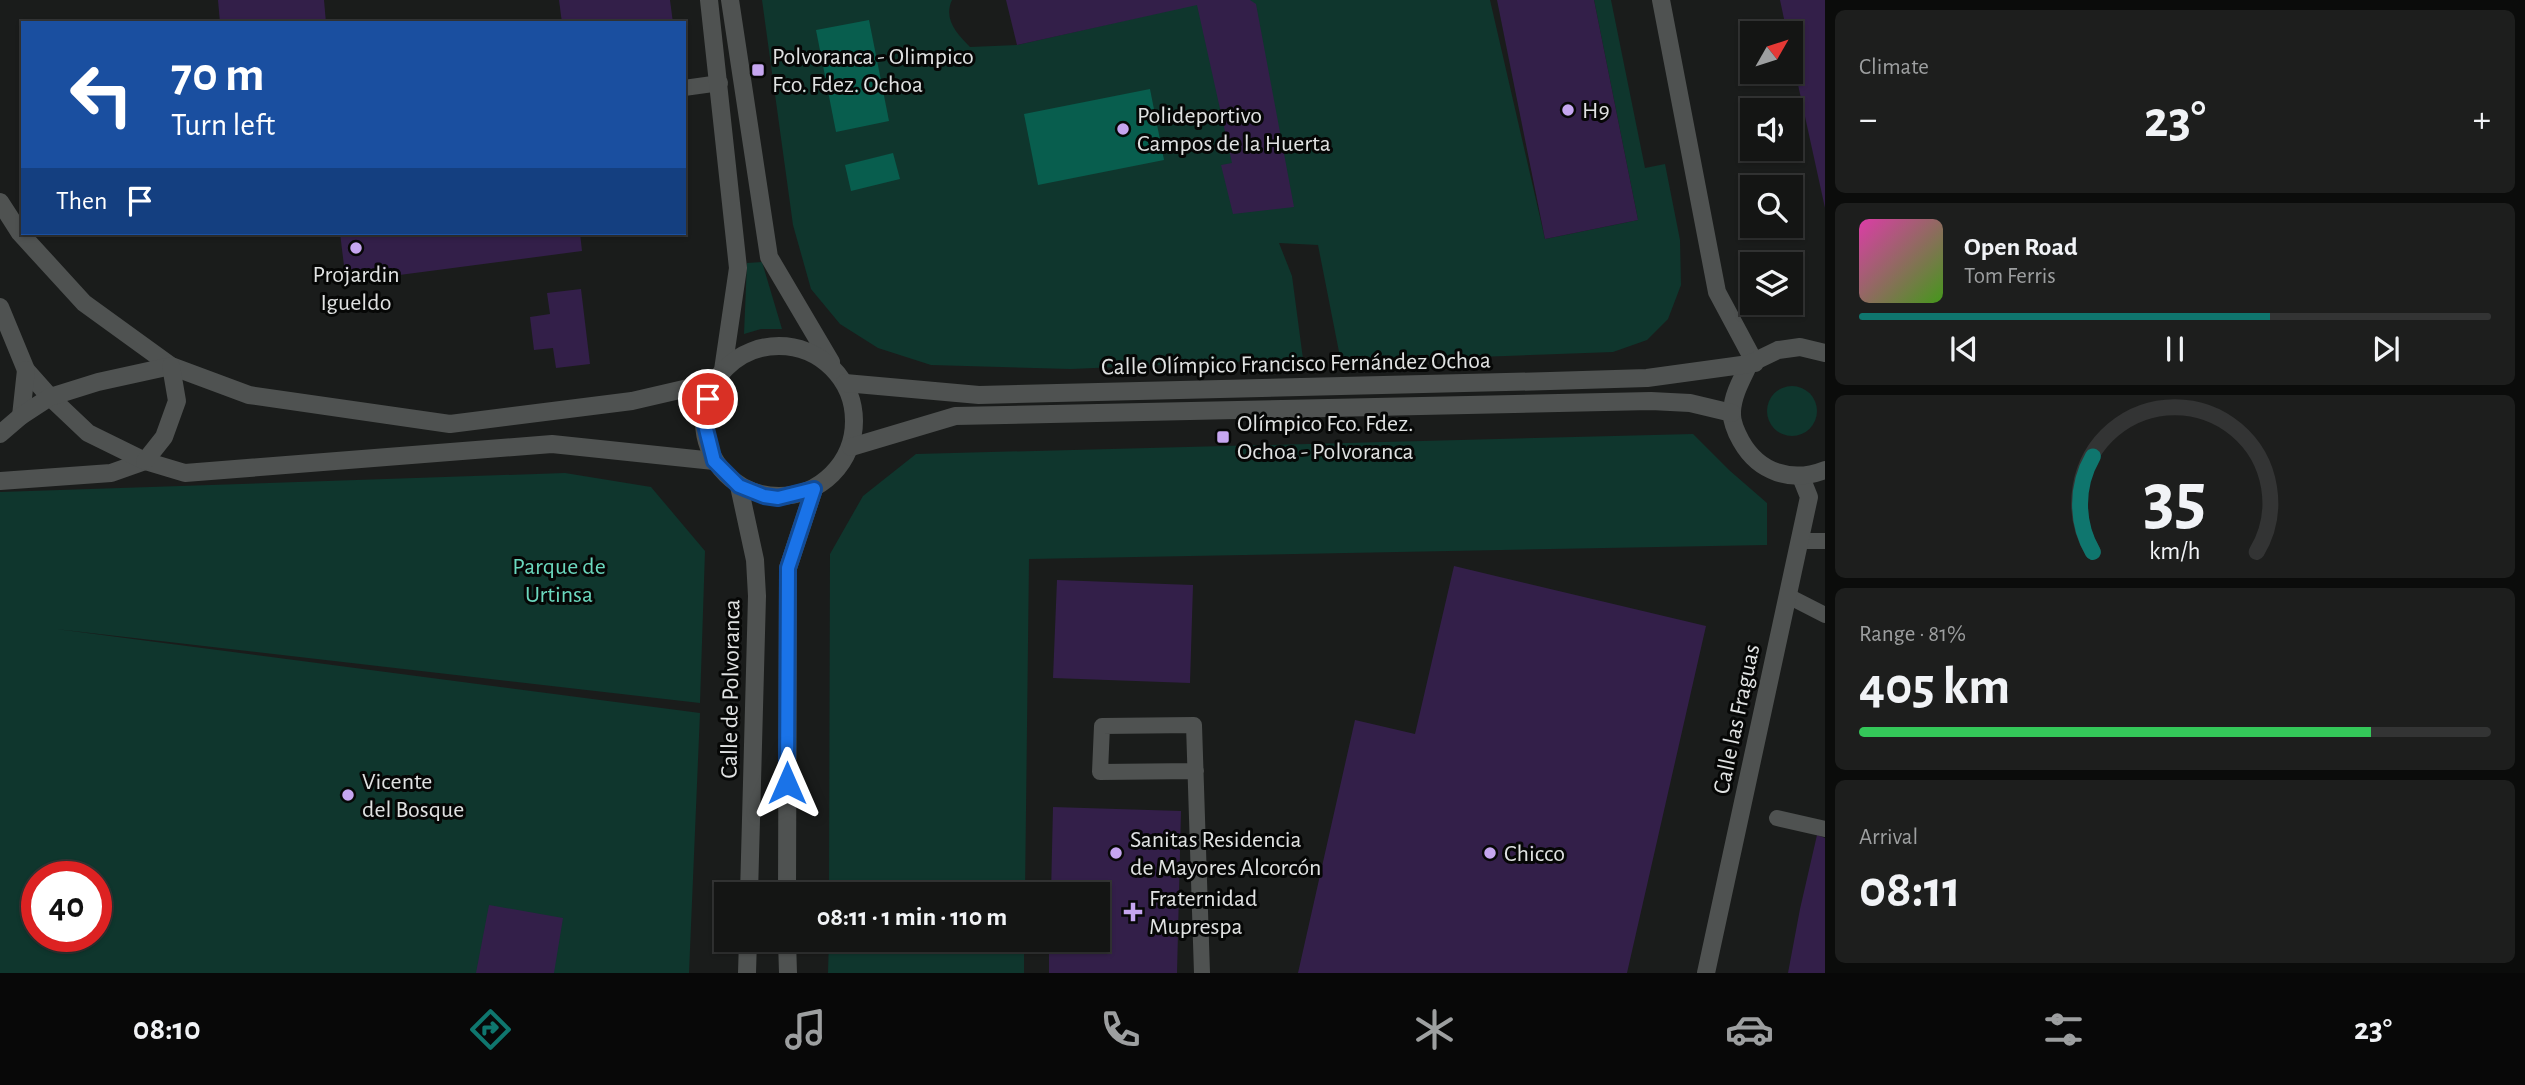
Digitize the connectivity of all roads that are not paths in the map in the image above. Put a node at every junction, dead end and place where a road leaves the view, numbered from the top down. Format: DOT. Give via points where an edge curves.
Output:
graph roads {
  1 [pos="709,0"];
  2 [pos="730,0"];
  3 [pos="1661,0"];
  4 [pos="720,83"];
  5 [pos="686,88"];
  6 [pos="0,202"];
  7 [pos="21,234"];
  8 [pos="22,235"];
  9 [pos="0,307"];
  10 [pos="1825,354"];
  11 [pos="1752,364"];
  12 [pos="171,366"];
  13 [pos="26,370"];
  14 [pos="718,376"];
  15 [pos="840,376"];
  16 [pos="50,397"];
  17 [pos="1732,413"];
  18 [pos="21,415"];
  19 [pos="0,434"];
  20 [pos="851,447"];
  21 [pos="145,461"];
  22 [pos="714,461"];
  23 [pos="1825,470"];
  24 [pos="1801,477"];
  25 [pos="0,481"];
  26 [pos="739,486"];
  27 [pos="814,489"];
  28 [pos="1800,541"];
  29 [pos="1825,541"];
  30 [pos="1788,596"];
  31 [pos="1825,615"];
  32 [pos="1196,771"];
  33 [pos="1777,818"];
  34 [pos="1825,829"];
  35 [pos="749,882"];
  36 [pos="787,882"];
  37 [pos="748,952"];
  38 [pos="788,952"];
  39 [pos="747,973"];
  40 [pos="788,973"];
  41 [pos="1202,973"];
  42 [pos="1706,973"];
  1 -- 4 [label="street"];
  2 -- 15 [label="street" via="769,257"];
  3 -- 11 [label="street" via="1717,292"];
  4 -- 5 [label="lane"];
  4 -- 14 [label="street" via="738,268"];
  6 -- 7 [label="street"];
  8 -- 12 [label="street" via="84,303"];
  9 -- 13 [label="street"];
  10 -- 11 [label="street, Calle Olímpico Francisco Fernández Ochoa" via="1800,347 1778,350"];
  11 -- 15 [label="street, Calle Olímpico Francisco Fernández Ochoa" via="1647,378 1006,395"];
  11 -- 17 [label="street" via="1735,396"];
  12 -- 14 [label="street" via="249,395 450,424 632,401"];
  12 -- 16 [label="street"];
  12 -- 21 [label="street" via="177,401 164,437"];
  13 -- 16 [label="street"];
  13 -- 18 [label="street"];
  14 -- 15 [label="street" via="741,355 763,346 790,345 814,353"];
  14 -- 22 [label="street" via="703,417"];
  15 -- 20 [label="street" via="854,407"];
  16 -- 18 [label="street"];
  16 -- 21 [label="street" via="88,433"];
  17 -- 20 [label="street, Calle Olímpico Francisco Fernández Ochoa" via="1690,403 1651,401 955,416"];
  17 -- 24 [label="street" via="1736,432 1749,454 1766,469"];
  18 -- 19 [label="street"];
  20 -- 27 [label="street" via="835,474"];
  21 -- 22 [label="street" via="185,473 552,444"];
  21 -- 25 [label="street" via="111,472"];
  22 -- 26 [label="street"];
  23 -- 24 [label="street"];
  24 -- 28 [label="street, Calle las Fraguas" via="1809,498"];
  26 -- 27 [label="street" via="778,498"];
  26 -- 35 [label="street, Calle de Polvoranca" via="755,560 757,596"];
  27 -- 36 [label="street" via="788,568"];
  28 -- 29 [label="lane"];
  28 -- 30 [label="street, Calle las Fraguas"];
  30 -- 31 [label="lane"];
  30 -- 42 [label="street, Calle las Fraguas"];
  32 -- 32 [label="lane" via="1100,772 1102,726 1194,725"];
  32 -- 41 [label="lane"];
  33 -- 34 [label="lane"];
  37 -- 39 [label="street"];
  38 -- 40 [label="street"];
}
